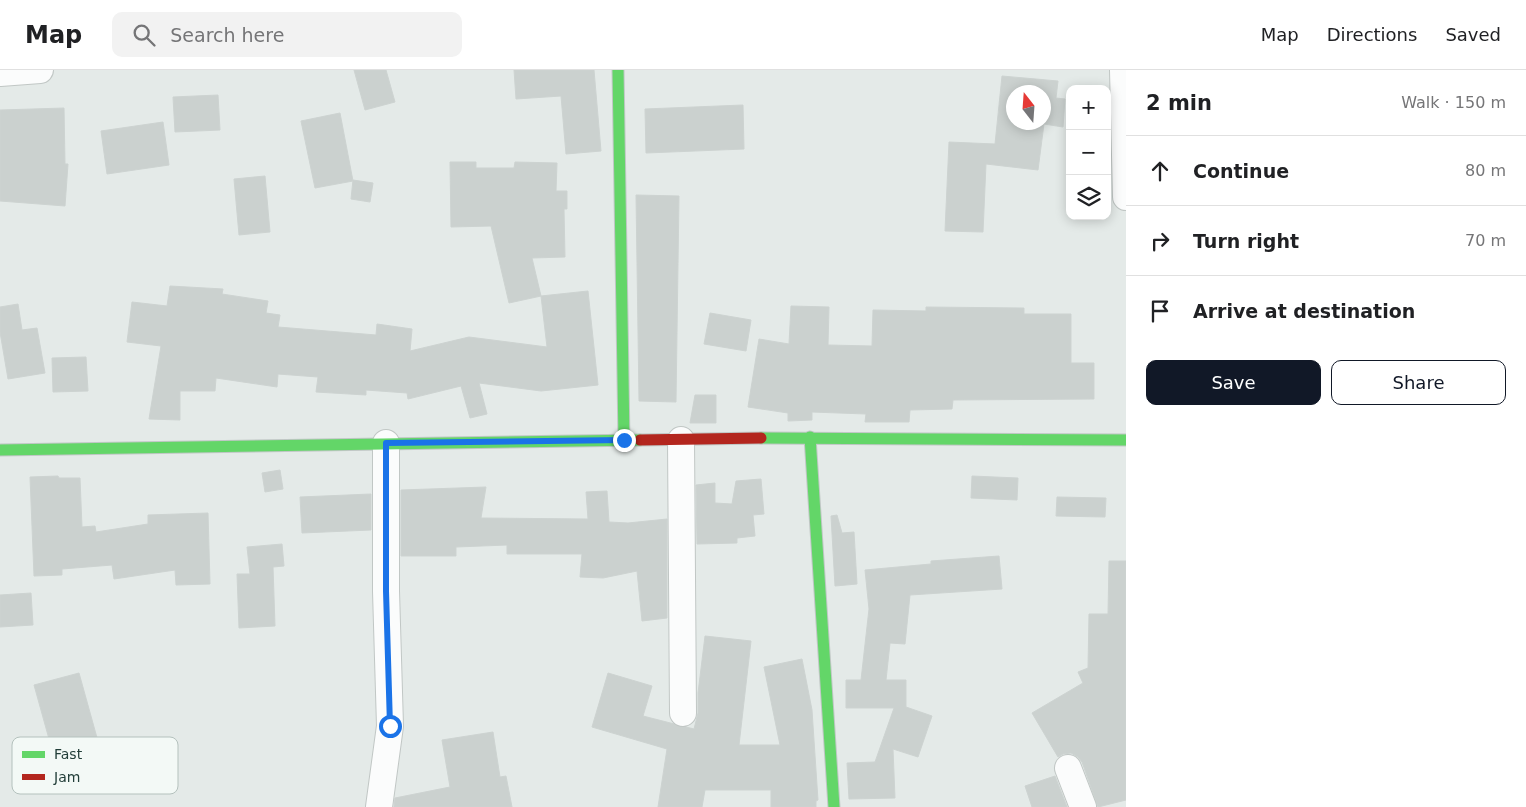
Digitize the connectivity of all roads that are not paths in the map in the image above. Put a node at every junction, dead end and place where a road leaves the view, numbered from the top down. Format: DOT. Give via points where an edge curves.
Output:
graph roads {
  1 [pos="40,70"];
  2 [pos="618,70"];
  3 [pos="1123,70"];
  4 [pos="0,73"];
  5 [pos="1126,197"];
  6 [pos="810,438"];
  7 [pos="624,440"];
  8 [pos="681,440"];
  9 [pos="1126,440"];
  10 [pos="386,443"];
  11 [pos="0,450"];
  12 [pos="683,713"];
  13 [pos="1068,768"];
  14 [pos="379,807"];
  15 [pos="834,807"];
  16 [pos="1083,807"];
  1 -- 4 [label="street"];
  2 -- 7 [label="street"];
  3 -- 5 [label="street"];
  6 -- 8 [label="street"];
  6 -- 9 [label="street"];
  6 -- 15 [label="street"];
  7 -- 8 [label="street"];
  7 -- 10 [label="street"];
  8 -- 12 [label="street"];
  10 -- 11 [label="street"];
  10 -- 14 [label="street" via="390,726"];
  13 -- 16 [label="street"];
}
